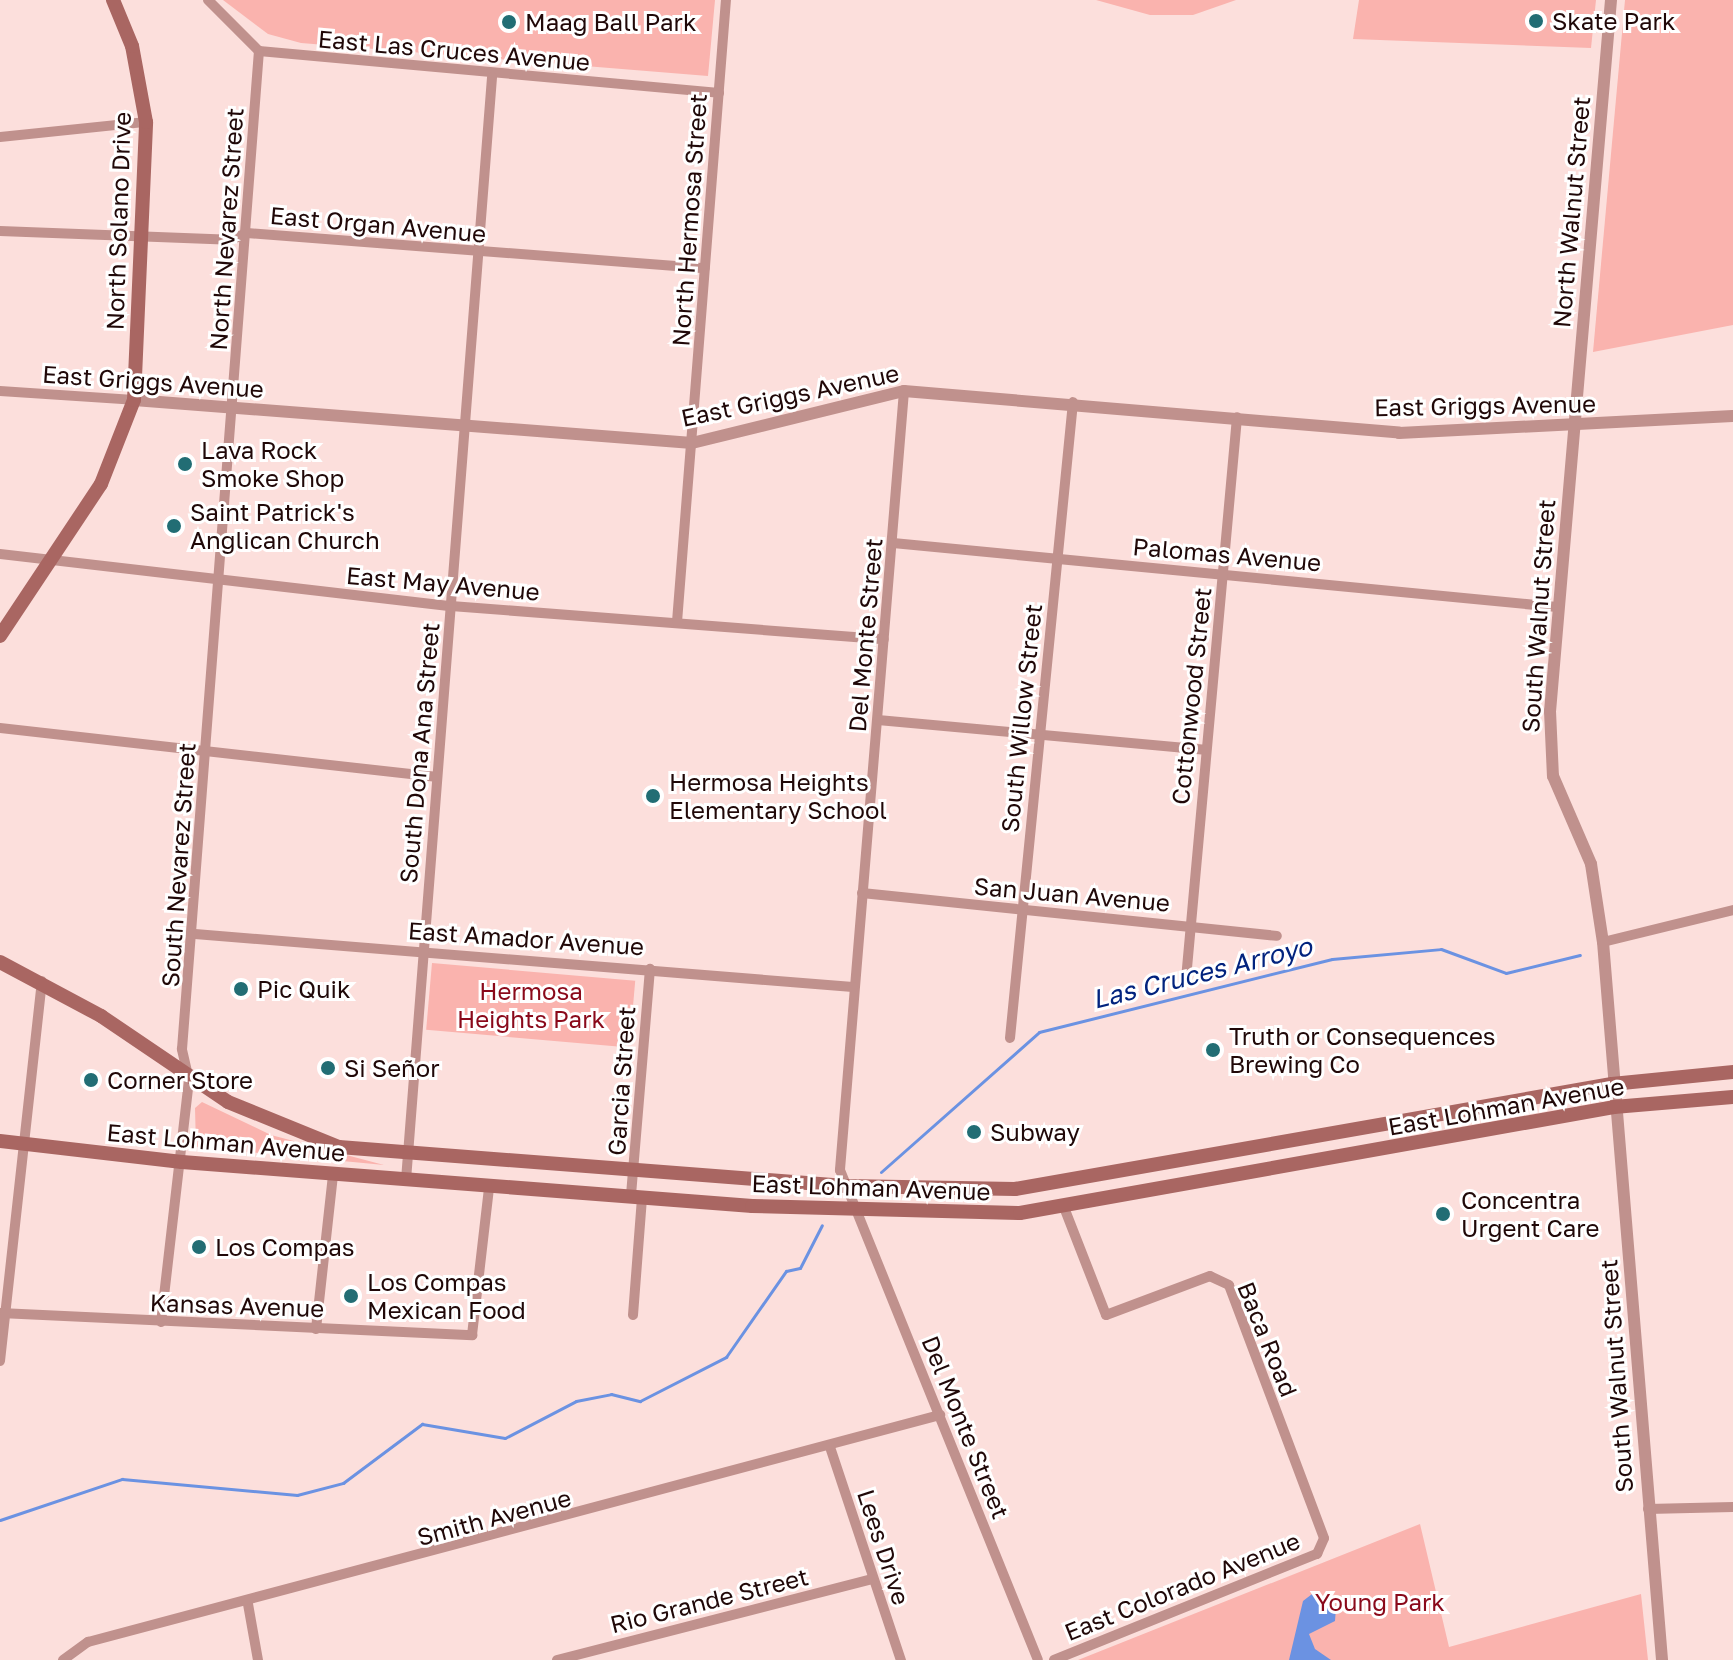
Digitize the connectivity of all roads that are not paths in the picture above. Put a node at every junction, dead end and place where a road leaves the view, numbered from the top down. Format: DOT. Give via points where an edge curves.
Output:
graph roads {
  1 [pos="113,0"];
  2 [pos="208,0"];
  3 [pos="726,0"];
  4 [pos="1611,0"];
  5 [pos="259,51"];
  6 [pos="492,77"];
  7 [pos="719,93"];
  8 [pos="146,122"];
  9 [pos="0,137"];
  10 [pos="0,231"];
  11 [pos="247,233"];
  12 [pos="141,239"];
  13 [pos="475,252"];
  14 [pos="705,268"];
  15 [pos="0,391"];
  16 [pos="904,391"];
  17 [pos="134,400"];
  18 [pos="1073,402"];
  19 [pos="233,409"];
  20 [pos="1733,416"];
  21 [pos="1237,417"];
  22 [pos="461,425"];
  23 [pos="1575,427"];
  24 [pos="692,443"];
  25 [pos="893,543"];
  26 [pos="0,554"];
  27 [pos="1057,559"];
  28 [pos="52,560"];
  29 [pos="1223,574"];
  30 [pos="221,581"];
  31 [pos="451,606"];
  32 [pos="1557,607"];
  33 [pos="677,622"];
  34 [pos="0,636"];
  35 [pos="884,639"];
  36 [pos="878,720"];
  37 [pos="0,728"];
  38 [pos="1037,733"];
  39 [pos="1205,750"];
  40 [pos="206,756"];
  41 [pos="435,777"];
  42 [pos="862,893"];
  43 [pos="1023,910"];
  44 [pos="1733,910"];
  45 [pos="1190,925"];
  46 [pos="195,934"];
  47 [pos="1277,936"];
  48 [pos="1603,942"];
  49 [pos="424,952"];
  50 [pos="0,962"];
  51 [pos="650,969"];
  52 [pos="1186,979"];
  53 [pos="42,981"];
  54 [pos="853,987"];
  55 [pos="1010,1038"];
  56 [pos="1733,1072"];
  57 [pos="189,1080"];
  58 [pos="1612,1084"];
  59 [pos="1733,1097"];
  60 [pos="1614,1107"];
  61 [pos="0,1141"];
  62 [pos="22,1143"];
  63 [pos="407,1154"];
  64 [pos="182,1162"];
  65 [pos="634,1172"];
  66 [pos="333,1175"];
  67 [pos="406,1180"];
  68 [pos="846,1186"];
  69 [pos="489,1187"];
  70 [pos="637,1196"];
  71 [pos="856,1209"];
  72 [pos="1065,1210"];
  73 [pos="3,1313"];
  74 [pos="633,1315"];
  75 [pos="161,1322"];
  76 [pos="316,1329"];
  77 [pos="0,1361"];
  78 [pos="940,1415"];
  79 [pos="830,1447"];
  80 [pos="1733,1507"];
  81 [pos="1648,1509"];
  82 [pos="1322,1546"];
  83 [pos="872,1579"];
  84 [pos="248,1604"];
  85 [pos="63,1660"];
  86 [pos="258,1660"];
  87 [pos="557,1660"];
  88 [pos="901,1660"];
  89 [pos="1038,1660"];
  90 [pos="1054,1660"];
  91 [pos="1662,1660"];
  1 -- 8 [label="main road, North Solano Drive" via="132,46"];
  2 -- 5 [label="street"];
  3 -- 7 [label="street, North Hermosa Street"];
  4 -- 23 [label="street, North Walnut Street"];
  5 -- 6 [label="street, East Las Cruces Avenue"];
  5 -- 11 [label="street, North Nevarez Street"];
  6 -- 7 [label="street, East Las Cruces Avenue"];
  6 -- 13 [label="street, South Dona Ana Street"];
  7 -- 14 [label="street, North Hermosa Street"];
  8 -- 9 [label="street"];
  8 -- 12 [label="main road, North Solano Drive"];
  10 -- 12 [label="street, East Organ Avenue"];
  11 -- 12 [label="street, East Organ Avenue" via="230,240"];
  11 -- 13 [label="street, East Organ Avenue"];
  11 -- 19 [label="street, North Nevarez Street"];
  12 -- 17 [label="main road, North Solano Drive"];
  13 -- 14 [label="street, East Organ Avenue"];
  13 -- 22 [label="street, South Dona Ana Street"];
  14 -- 24 [label="street, North Hermosa Street"];
  15 -- 17 [label="street, East Griggs Avenue"];
  16 -- 18 [label="street, East Griggs Avenue"];
  16 -- 24 [label="street, East Griggs Avenue"];
  16 -- 25 [label="street, Del Monte Street"];
  17 -- 19 [label="street, East Griggs Avenue"];
  17 -- 28 [label="main road, North Solano Drive" via="101,484"];
  18 -- 21 [label="street, East Griggs Avenue"];
  18 -- 27 [label="street, South Willow Street"];
  19 -- 22 [label="street, East Griggs Avenue"];
  19 -- 30 [label="street, South Nevarez Street"];
  20 -- 23 [label="street, East Griggs Avenue"];
  21 -- 23 [label="street, East Griggs Avenue" via="1399,433"];
  21 -- 29 [label="street, Cottonwood Street"];
  22 -- 24 [label="street, East Griggs Avenue"];
  22 -- 31 [label="street, South Dona Ana Street"];
  23 -- 32 [label="street, South Walnut Street"];
  24 -- 33 [label="street, North Hermosa Street"];
  25 -- 27 [label="street, Palomas Avenue"];
  25 -- 35 [label="street, Del Monte Street"];
  26 -- 28 [label="street, East May Avenue"];
  27 -- 29 [label="street, Palomas Avenue"];
  27 -- 38 [label="street, South Willow Street"];
  28 -- 30 [label="street, East May Avenue"];
  28 -- 34 [label="main road, North Solano Drive"];
  29 -- 32 [label="street, Palomas Avenue"];
  29 -- 39 [label="street, Cottonwood Street"];
  30 -- 31 [label="street, East May Avenue"];
  30 -- 40 [label="street, South Nevarez Street"];
  31 -- 33 [label="street, East May Avenue"];
  31 -- 41 [label="street, South Dona Ana Street"];
  32 -- 48 [label="street, South Walnut Street" via="1553,776 1591,864"];
  33 -- 35 [label="street, East May Avenue"];
  35 -- 36 [label="street, Del Monte Street"];
  36 -- 38 [label="street"];
  36 -- 42 [label="street, Del Monte Street"];
  37 -- 40 [label="street"];
  38 -- 39 [label="street"];
  38 -- 43 [label="street, South Willow Street"];
  39 -- 45 [label="street, Cottonwood Street"];
  40 -- 41 [label="street"];
  40 -- 46 [label="street, South Nevarez Street"];
  41 -- 49 [label="street, South Dona Ana Street"];
  42 -- 43 [label="street, San Juan Avenue"];
  42 -- 54 [label="street, Del Monte Street"];
  43 -- 45 [label="street, San Juan Avenue"];
  43 -- 55 [label="street, South Willow Street"];
  44 -- 48 [label="street"];
  45 -- 47 [label="street, San Juan Avenue"];
  45 -- 52 [label="street, Cottonwood Street"];
  46 -- 49 [label="street, East Amador Avenue"];
  46 -- 57 [label="street, South Nevarez Street" via="182,1049"];
  48 -- 58 [label="street, South Walnut Street"];
  49 -- 51 [label="street, East Amador Avenue"];
  49 -- 63 [label="street, South Dona Ana Street"];
  50 -- 53 [label="main road"];
  51 -- 54 [label="street, East Amador Avenue"];
  51 -- 65 [label="street, Garcia Street"];
  53 -- 57 [label="main road"];
  53 -- 62 [label="street"];
  54 -- 68 [label="street, Del Monte Street" via="840,1170"];
  56 -- 58 [label="main road, East Lohman Avenue"];
  57 -- 63 [label="main road" via="339,1147"];
  57 -- 64 [label="street, South Nevarez Street"];
  58 -- 60 [label="street, South Walnut Street"];
  58 -- 68 [label="main road, East Lohman Avenue" via="1116,1176 1015,1189"];
  59 -- 60 [label="main road, East Lohman Avenue"];
  60 -- 72 [label="main road, East Lohman Avenue"];
  60 -- 81 [label="street, South Walnut Street"];
  61 -- 62 [label="main road, East Lohman Avenue"];
  62 -- 64 [label="main road, East Lohman Avenue"];
  62 -- 73 [label="street"];
  63 -- 65 [label="main road, East Lohman Avenue"];
  63 -- 67 [label="street, South Dona Ana Street"];
  64 -- 66 [label="main road, East Lohman Avenue"];
  64 -- 75 [label="street, South Nevarez Street"];
  65 -- 68 [label="main road, East Lohman Avenue"];
  65 -- 70 [label="street, Garcia Street"];
  66 -- 67 [label="main road, East Lohman Avenue"];
  66 -- 76 [label="street"];
  67 -- 69 [label="main road, East Lohman Avenue"];
  68 -- 71 [label="street, Del Monte Street"];
  69 -- 70 [label="main road, East Lohman Avenue"];
  69 -- 76 [label="street, Kansas Avenue" via="472,1335"];
  70 -- 71 [label="main road, East Lohman Avenue"];
  70 -- 74 [label="street, Garcia Street"];
  71 -- 72 [label="main road, East Lohman Avenue"];
  71 -- 78 [label="street, Del Monte Street"];
  72 -- 82 [label="street, Baca Road" via="1106,1315 1210,1276 1229,1285"];
  73 -- 75 [label="street, Kansas Avenue"];
  73 -- 77 [label="street"];
  75 -- 76 [label="street, Kansas Avenue"];
  78 -- 79 [label="street, Smith Avenue"];
  78 -- 89 [label="street, Del Monte Street"];
  79 -- 83 [label="street, Lees Drive"];
  79 -- 84 [label="street, Smith Avenue"];
  80 -- 81 [label="street"];
  81 -- 91 [label="street, South Walnut Street"];
  82 -- 90 [label="street, East Colorado Avenue"];
  83 -- 87 [label="street, Rio Grande Street"];
  83 -- 88 [label="street, Lees Drive"];
  84 -- 85 [label="street, Smith Avenue" via="88,1642"];
  84 -- 86 [label="street"];
}
